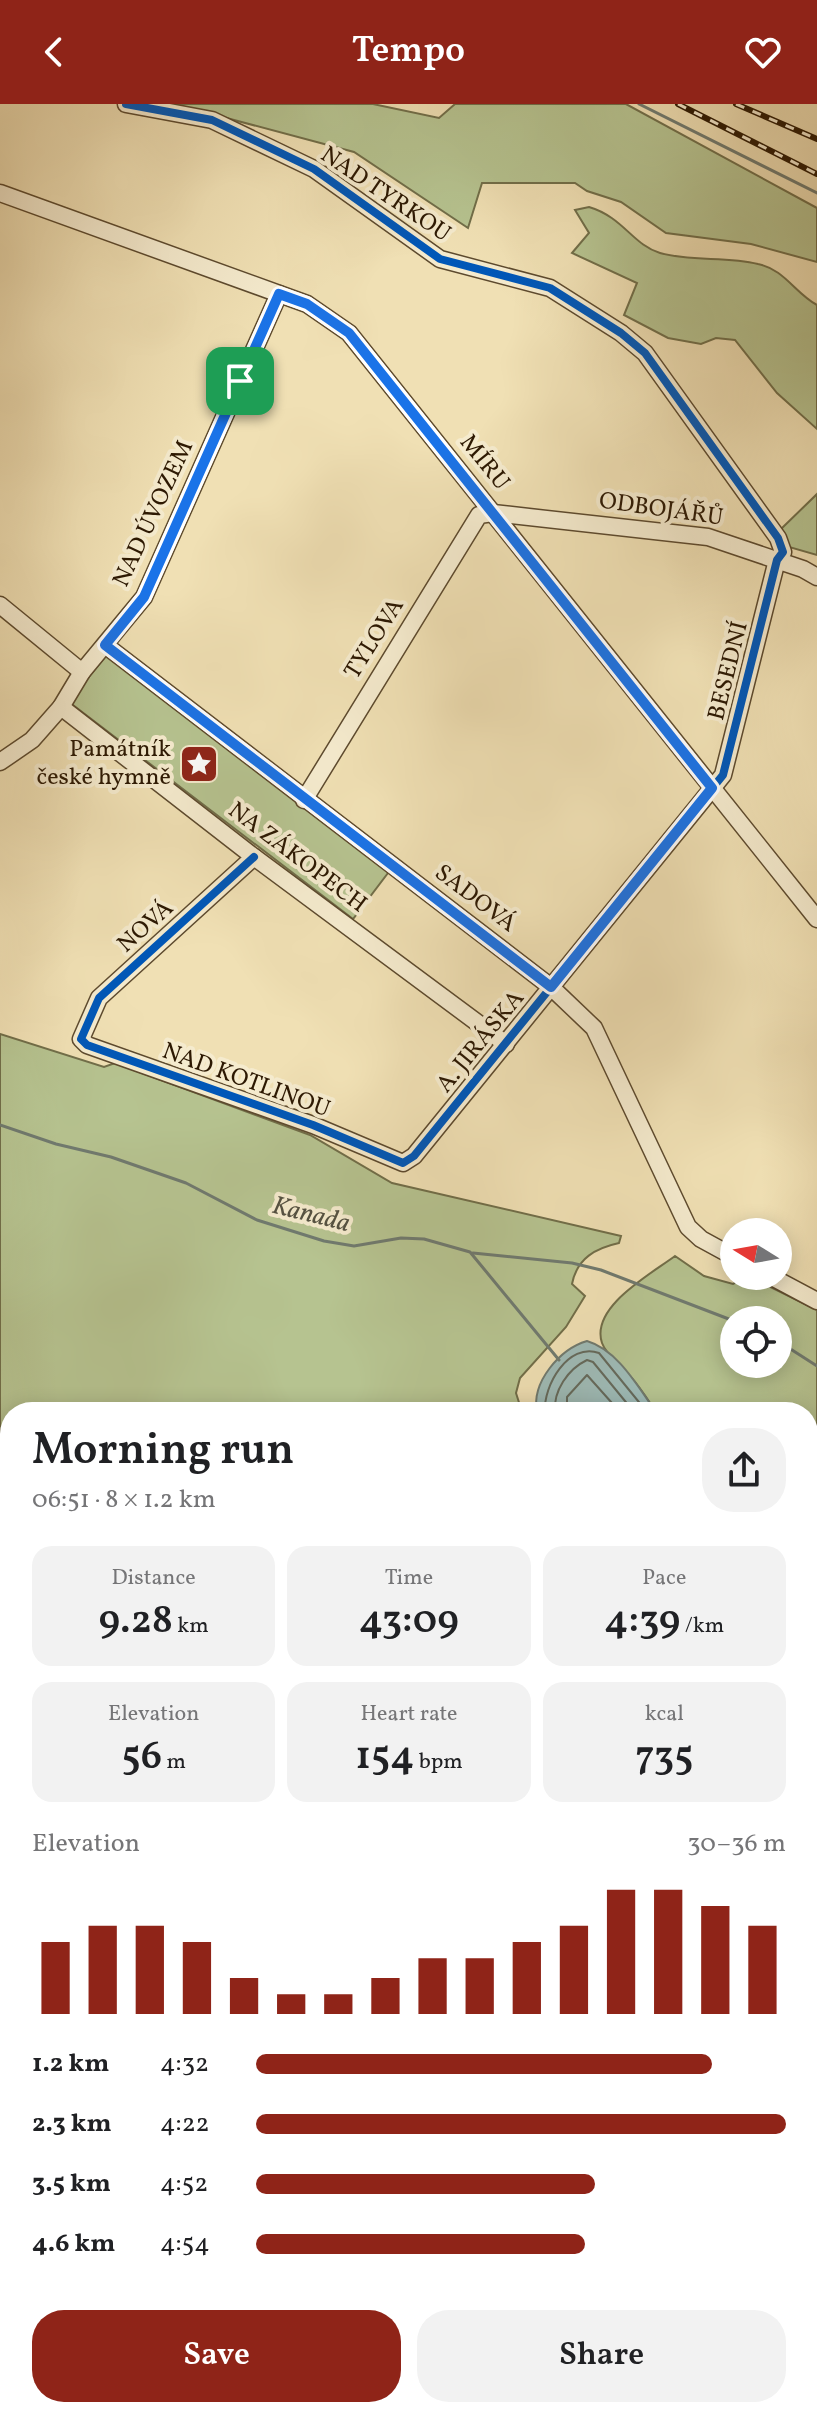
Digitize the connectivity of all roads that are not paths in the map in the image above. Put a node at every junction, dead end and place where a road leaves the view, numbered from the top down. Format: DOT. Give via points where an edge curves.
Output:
graph roads {
  1 [pos="126,104"];
  2 [pos="0,193"];
  3 [pos="279,294"];
  4 [pos="493,513"];
  5 [pos="777,560"];
  6 [pos="817,577"];
  7 [pos="0,605"];
  8 [pos="105,645"];
  9 [pos="82,672"];
  10 [pos="61,707"];
  11 [pos="0,762"];
  12 [pos="712,788"];
  13 [pos="304,800"];
  14 [pos="254,857"];
  15 [pos="817,919"];
  16 [pos="551,987"];
  17 [pos="81,1039"];
  18 [pos="506,1044"];
  19 [pos="396,1163"];
  20 [pos="720,1249"];
  21 [pos="792,1288"];
  22 [pos="817,1301"];
  1 -- 5 [label="street, NAD TYRKOU" via="212,120 314,169 440,259 550,288 621,333 645,353 778,538 783,552"];
  2 -- 3 [label="street, MÍRU"];
  3 -- 4 [label="street, MÍRU" via="307,304 349,333"];
  3 -- 8 [label="street, NAD ÚVOZEM" via="144,597"];
  4 -- 5 [label="street, ODBOJÁŘŮ" via="708,537"];
  4 -- 12 [label="street, MÍRU"];
  4 -- 13 [label="street, TYLOVA" via="479,515"];
  5 -- 6 [label="street, ODBOJÁŘŮ"];
  5 -- 12 [label="street, BESEDNÍ" via="723,775"];
  7 -- 9 [label="street"];
  8 -- 9 [label="street, NAD ÚVOZEM"];
  8 -- 13 [label="street, SADOVÁ"];
  9 -- 10 [label="street, NAD ÚVOZEM"];
  10 -- 11 [label="street, NAD ÚVOZEM" via="32,740"];
  10 -- 14 [label="street, NA ZÁKOPECH"];
  12 -- 15 [label="street, MÍRU"];
  12 -- 16 [label="street, A. JIRÁSKA"];
  13 -- 16 [label="street, SADOVÁ"];
  14 -- 17 [label="street, NOVÁ" via="99,998"];
  14 -- 18 [label="street, NA ZÁKOPECH"];
  16 -- 18 [label="street, A. JIRÁSKA"];
  16 -- 20 [label="street, SADOVÁ" via="594,1028 688,1227"];
  17 -- 19 [label="street, NAD KOTLINOU" via="313,1125"];
  18 -- 19 [label="street, A. JIRÁSKA" via="414,1156"];
  21 -- 22 [label="street"];
}
